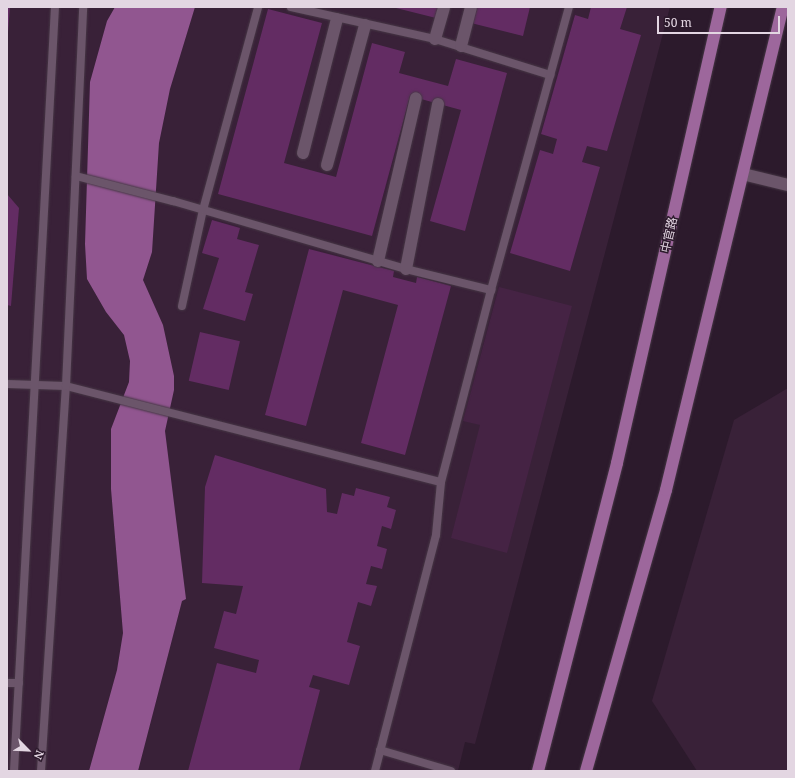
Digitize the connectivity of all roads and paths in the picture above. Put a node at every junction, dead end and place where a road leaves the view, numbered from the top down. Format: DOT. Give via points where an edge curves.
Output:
graph roads {
  1 [pos="55,7"];
  2 [pos="83,7"];
  3 [pos="258,7"];
  4 [pos="291,7"];
  5 [pos="444,7"];
  6 [pos="471,7"];
  7 [pos="569,7"];
  8 [pos="721,7"];
  9 [pos="784,7"];
  10 [pos="337,19"];
  11 [pos="365,25"];
  12 [pos="436,39"];
  13 [pos="462,46"];
  14 [pos="550,75"];
  15 [pos="416,98"];
  16 [pos="438,104"];
  17 [pos="303,153"];
  18 [pos="327,166"];
  19 [pos="743,174"];
  20 [pos="76,176"];
  21 [pos="788,185"];
  22 [pos="203,210"];
  23 [pos="378,261"];
  24 [pos="406,269"];
  25 [pos="490,290"];
  26 [pos="182,306"];
  27 [pos="7,384"];
  28 [pos="37,386"];
  29 [pos="66,386"];
  30 [pos="441,482"];
  31 [pos="7,683"];
  32 [pos="19,683"];
  33 [pos="380,750"];
  34 [pos="14,771"];
  35 [pos="41,771"];
  36 [pos="375,771"];
  37 [pos="451,771"];
  38 [pos="538,771"];
  39 [pos="586,771"];
  1 -- 28 [label="lane"];
  2 -- 20 [label="lane"];
  3 -- 22 [label="lane"];
  4 -- 10 [label="lane"];
  5 -- 12 [label="street"];
  6 -- 13 [label="street"];
  7 -- 14 [label="lane"];
  8 -- 38 [label="main road, 中官路" via="617,463"];
  9 -- 19 [label="main road"];
  10 -- 11 [label="lane"];
  10 -- 17 [label="street"];
  11 -- 12 [label="lane"];
  11 -- 18 [label="street"];
  12 -- 13 [label="lane"];
  13 -- 14 [label="lane"];
  14 -- 25 [label="lane"];
  15 -- 23 [label="street"];
  16 -- 24 [label="street"];
  19 -- 21 [label="street"];
  19 -- 39 [label="main road" via="666,490"];
  20 -- 22 [label="lane"];
  20 -- 29 [label="lane"];
  22 -- 23 [label="lane"];
  22 -- 26 [label="lane"];
  23 -- 24 [label="lane"];
  24 -- 25 [label="lane"];
  25 -- 30 [label="lane"];
  27 -- 28 [label="lane"];
  28 -- 29 [label="lane"];
  28 -- 32 [label="lane"];
  29 -- 30 [label="lane"];
  29 -- 35 [label="lane"];
  30 -- 33 [label="lane" via="436,534"];
  31 -- 32 [label="lane"];
  32 -- 34 [label="lane"];
  33 -- 36 [label="lane"];
  33 -- 37 [label="lane"];
}
